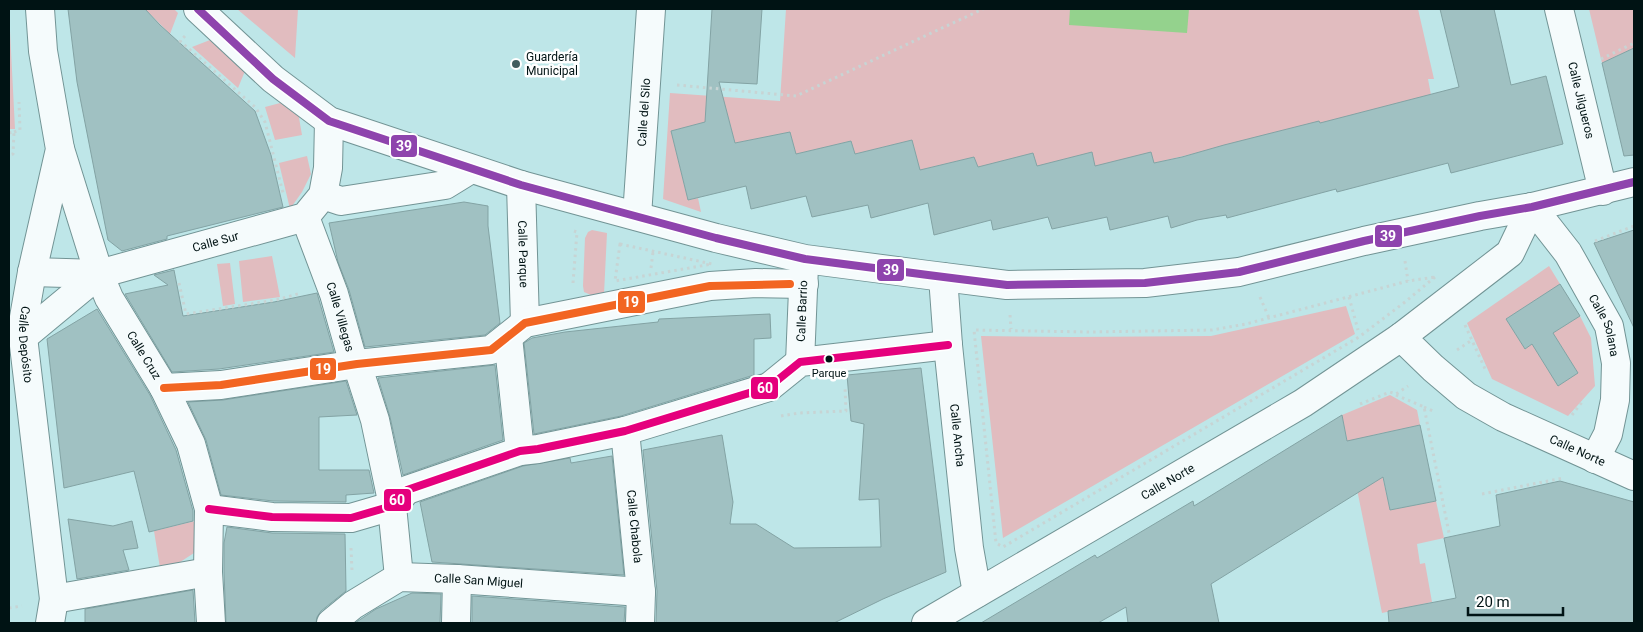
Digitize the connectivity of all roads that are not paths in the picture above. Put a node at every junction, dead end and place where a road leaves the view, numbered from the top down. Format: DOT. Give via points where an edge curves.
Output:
graph roads {
  1 [pos="40,9"];
  2 [pos="651,9"];
  3 [pos="1559,9"];
  4 [pos="202,12"];
  5 [pos="329,121"];
  6 [pos="60,149"];
  7 [pos="471,169"];
  8 [pos="1634,182"];
  9 [pos="521,186"];
  10 [pos="1603,191"];
  11 [pos="322,195"];
  12 [pos="1532,206"];
  13 [pos="295,210"];
  14 [pos="638,216"];
  15 [pos="32,272"];
  16 [pos="804,272"];
  17 [pos="99,274"];
  18 [pos="943,277"];
  19 [pos="517,330"];
  20 [pos="23,337"];
  21 [pos="1402,337"];
  22 [pos="948,345"];
  23 [pos="800,362"];
  24 [pos="357,364"];
  25 [pos="164,388"];
  26 [pos="625,431"];
  27 [pos="520,451"];
  28 [pos="1595,460"];
  29 [pos="1634,476"];
  30 [pos="392,506"];
  31 [pos="210,509"];
  32 [pos="208,572"];
  33 [pos="399,577"];
  34 [pos="457,579"];
  35 [pos="641,592"];
  36 [pos="977,593"];
  37 [pos="52,611"];
  38 [pos="929,622"];
  39 [pos="211,623"];
  40 [pos="331,623"];
  41 [pos="456,623"];
  42 [pos="640,623"];
  1 -- 6 [label="street, Calle Depósito" via="43,51"];
  2 -- 14 [label="street, Calle del Silo"];
  3 -- 10 [label="street, Calle Jilgueros"];
  4 -- 5 [label="street" via="273,79"];
  5 -- 7 [label="street"];
  5 -- 11 [label="street" via="328,168"];
  6 -- 15 [label="street, Calle Depósito"];
  6 -- 17 [label="street, Calle Cruz"];
  7 -- 9 [label="street"];
  7 -- 11 [label="street" via="445,185 340,201"];
  8 -- 10 [label="street"];
  9 -- 14 [label="street"];
  9 -- 19 [label="street, Calle Parque"];
  10 -- 12 [label="street"];
  11 -- 13 [label="street"];
  12 -- 18 [label="street" via="1364,241 1239,272 1145,283 1007,285"];
  12 -- 21 [label="street, Calle Norte" via="1510,253"];
  12 -- 28 [label="street, Calle Solana" via="1568,254 1609,326 1616,363 1615,400 1608,434"];
  13 -- 17 [label="street, Calle Sur"];
  13 -- 24 [label="street, Calle Villegas" via="334,294"];
  14 -- 16 [label="street" via="716,238"];
  15 -- 17 [label="street, Calle Sur"];
  15 -- 20 [label="street, Calle Depósito"];
  16 -- 18 [label="street"];
  16 -- 19 [label="street" via="756,284 710,286 575,314"];
  16 -- 23 [label="street, Calle Barrio"];
  17 -- 20 [label="street, Calle Sur"];
  17 -- 25 [label="street, Calle Cruz" via="109,298"];
  18 -- 22 [label="street, Calle Ancha"];
  19 -- 24 [label="street" via="491,350"];
  19 -- 27 [label="street, Calle Parque"];
  20 -- 37 [label="street, Calle Depósito"];
  21 -- 28 [label="street, Calle Norte" via="1466,396"];
  21 -- 36 [label="street, Calle Norte" via="1303,403"];
  22 -- 23 [label="street, Calle Barrio"];
  22 -- 36 [label="street, Calle Ancha" via="969,548"];
  23 -- 26 [label="street" via="769,387"];
  24 -- 25 [label="street" via="221,385"];
  24 -- 30 [label="street, Calle Villegas" via="375,420"];
  25 -- 31 [label="street, Calle Cruz" via="191,444"];
  26 -- 27 [label="street"];
  26 -- 35 [label="street, Calle Chabola"];
  27 -- 30 [label="street" via="407,490"];
  28 -- 29 [label="street, Calle Norte"];
  30 -- 31 [label="street" via="351,518 272,517"];
  30 -- 33 [label="street, Calle Villegas"];
  31 -- 32 [label="street, Calle Cruz"];
  32 -- 37 [label="street"];
  32 -- 39 [label="street, Calle Cruz"];
  33 -- 34 [label="street, Calle San Miguel"];
  33 -- 40 [label="street" via="353,605"];
  34 -- 35 [label="street, Calle San Miguel"];
  34 -- 41 [label="street"];
  35 -- 42 [label="street, Calle Chabola"];
  36 -- 38 [label="street, Calle Norte"];
}
